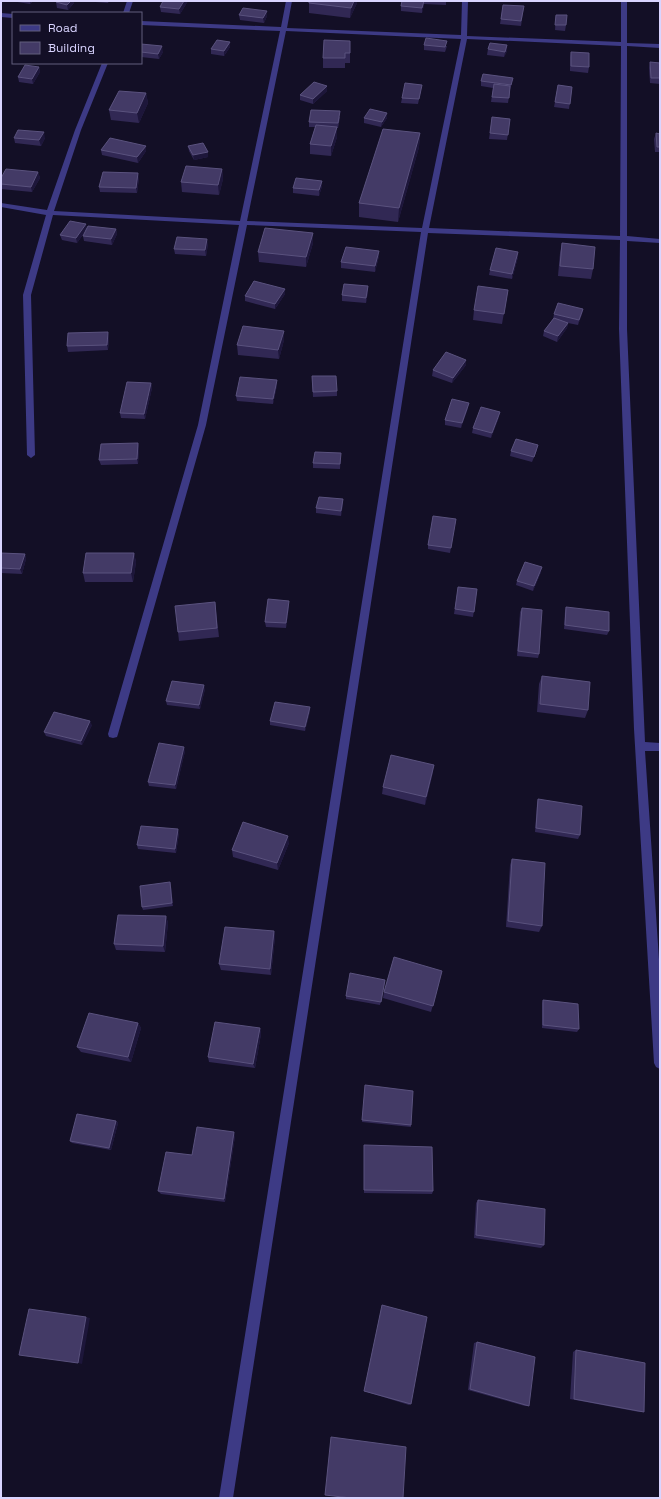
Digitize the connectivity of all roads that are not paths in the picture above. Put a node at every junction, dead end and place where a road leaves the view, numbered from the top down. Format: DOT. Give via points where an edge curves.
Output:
graph roads {
  1 [pos="130,1"];
  2 [pos="289,1"];
  3 [pos="465,1"];
  4 [pos="624,1"];
  5 [pos="126,12"];
  6 [pos="1,15"];
  7 [pos="12,16"];
  8 [pos="142,23"];
  9 [pos="283,29"];
  10 [pos="464,37"];
  11 [pos="624,44"];
  12 [pos="660,46"];
  13 [pos="105,64"];
  14 [pos="1,205"];
  15 [pos="50,213"];
  16 [pos="243,223"];
  17 [pos="426,230"];
  18 [pos="623,238"];
  19 [pos="660,241"];
  20 [pos="31,455"];
  21 [pos="112,734"];
  22 [pos="640,746"];
  23 [pos="660,747"];
  24 [pos="660,1063"];
  25 [pos="226,1498"];
  1 -- 5 [label="street"];
  2 -- 9 [label="street"];
  3 -- 10 [label="street"];
  4 -- 11 [label="street"];
  6 -- 7 [label="street"];
  8 -- 9 [label="street"];
  9 -- 10 [label="street"];
  9 -- 16 [label="street"];
  10 -- 11 [label="street"];
  10 -- 17 [label="street"];
  11 -- 12 [label="street"];
  11 -- 18 [label="street"];
  13 -- 15 [label="street" via="78,130"];
  14 -- 15 [label="street"];
  15 -- 16 [label="street"];
  15 -- 20 [label="street" via="26,295"];
  16 -- 17 [label="street"];
  16 -- 21 [label="street" via="202,425"];
  17 -- 18 [label="street"];
  17 -- 25 [label="street"];
  18 -- 19 [label="street"];
  18 -- 22 [label="street" via="623,329"];
  22 -- 23 [label="street"];
  22 -- 24 [label="street"];
}
